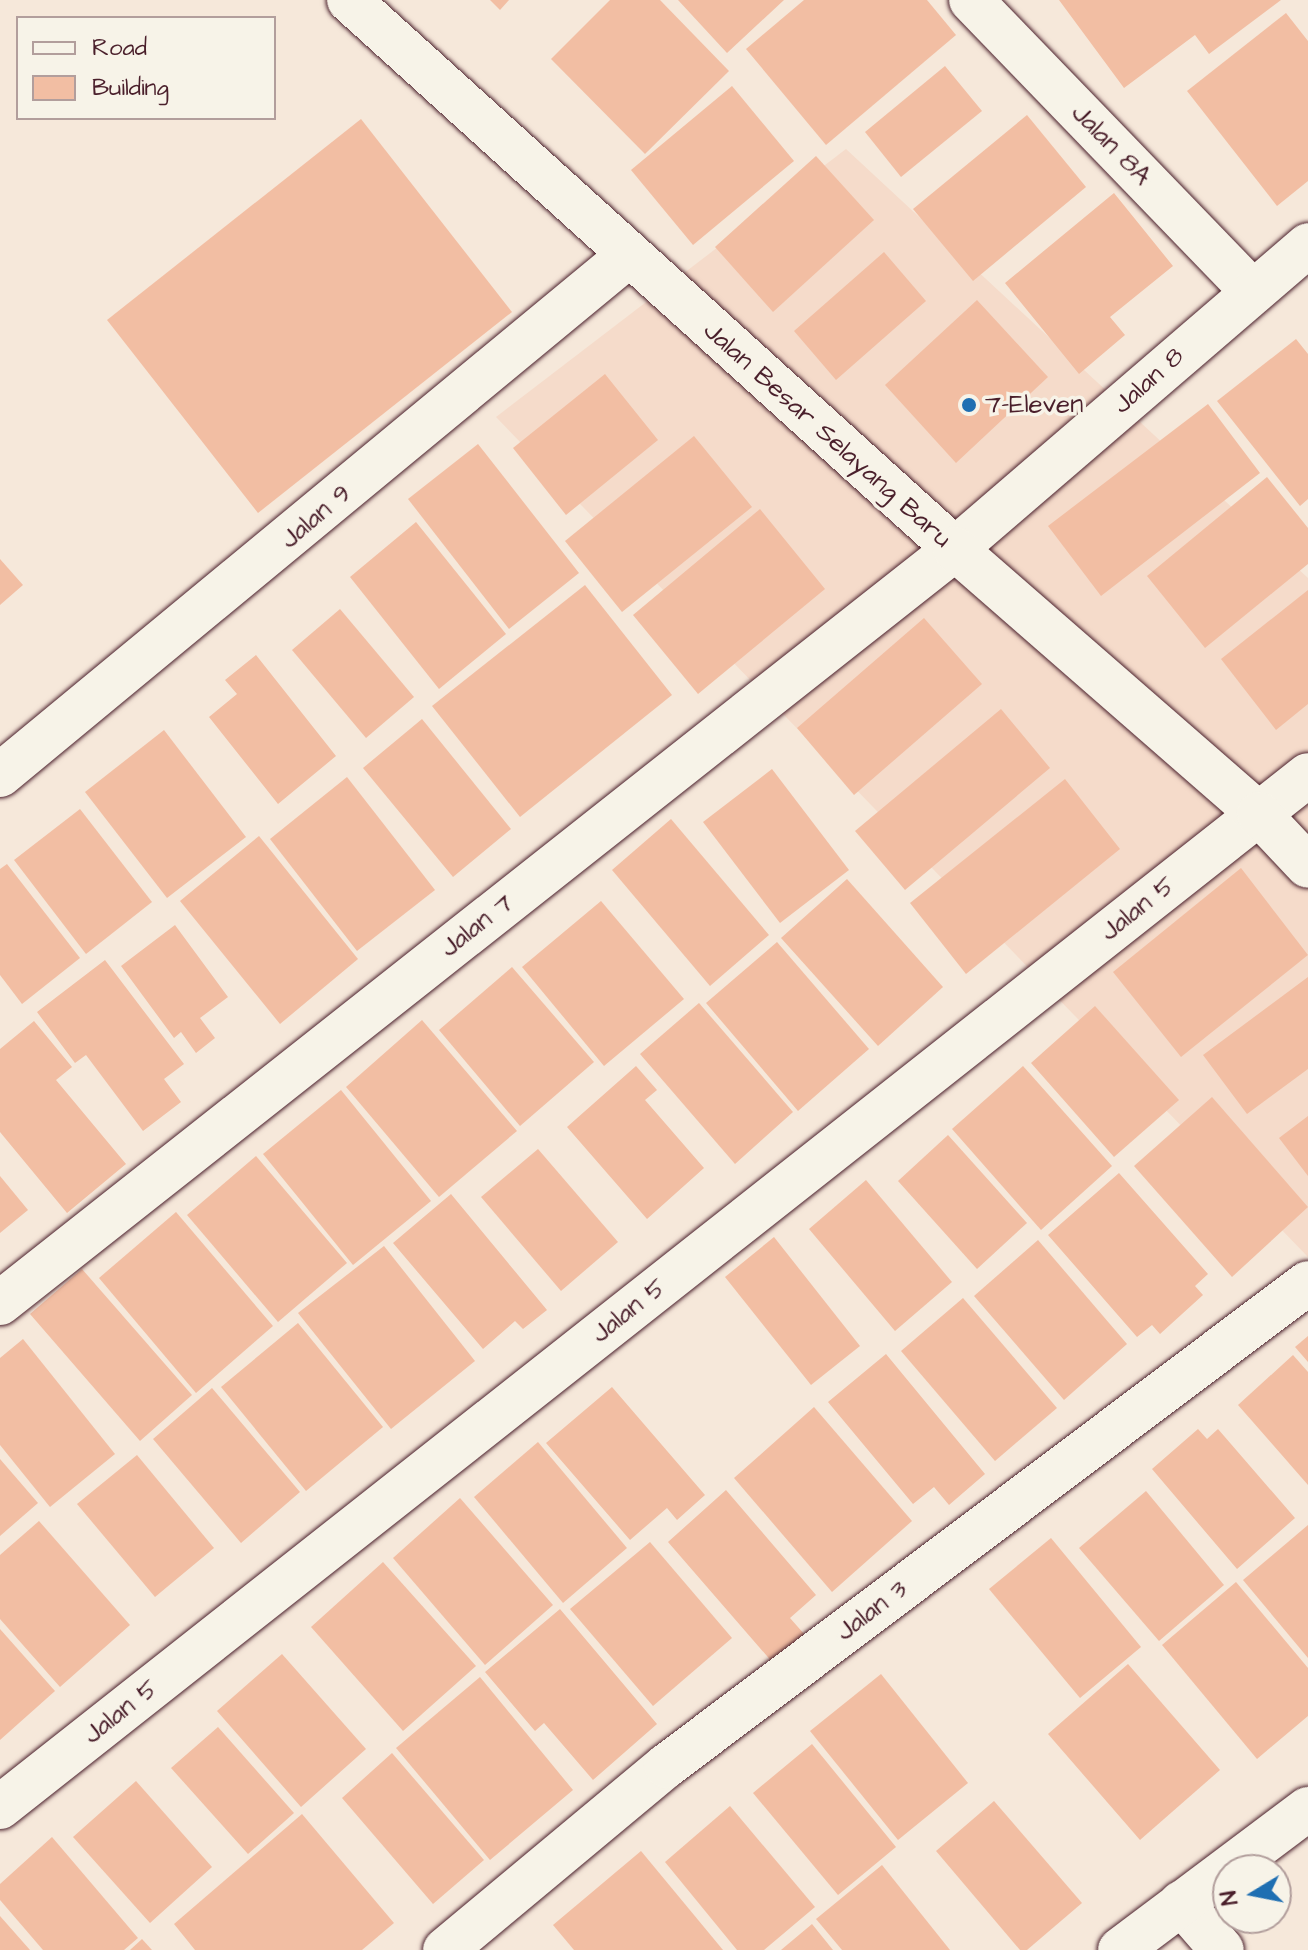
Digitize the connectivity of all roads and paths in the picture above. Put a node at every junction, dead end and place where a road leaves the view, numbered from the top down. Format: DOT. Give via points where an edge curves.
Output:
graph roads {
  1 [pos="349,0"];
  2 [pos="971,0"];
  3 [pos="1308,245"];
  4 [pos="628,256"];
  5 [pos="1251,290"];
  6 [pos="955,549"];
  7 [pos="0,775"];
  8 [pos="1308,775"];
  9 [pos="1259,814"];
  10 [pos="1308,866"];
  11 [pos="1308,1283"];
  12 [pos="0,1303"];
  13 [pos="0,1807"];
  14 [pos="1308,1809"];
  15 [pos="1181,1903"];
  16 [pos="445,1950"];
  17 [pos="1120,1950"];
  18 [pos="1222,1950"];
  1 -- 4 [label="street, Jalan Besar Selayang Baru"];
  2 -- 5 [label="street, Jalan 8A"];
  3 -- 5 [label="street, Jalan 8"];
  4 -- 6 [label="street, Jalan Besar Selayang Baru"];
  4 -- 7 [label="street, Jalan 9"];
  5 -- 6 [label="street, Jalan 8"];
  6 -- 9 [label="street, Jalan Besar Selayang Baru"];
  6 -- 12 [label="street, Jalan 7"];
  8 -- 9 [label="street, Jalan 5"];
  9 -- 10 [label="street, Jalan Besar Selayang Baru"];
  9 -- 13 [label="street, Jalan 5"];
  11 -- 16 [label="street, Jalan 3" via="666,1766"];
  14 -- 15 [label="street"];
  15 -- 17 [label="street"];
  15 -- 18 [label="street"];
}
